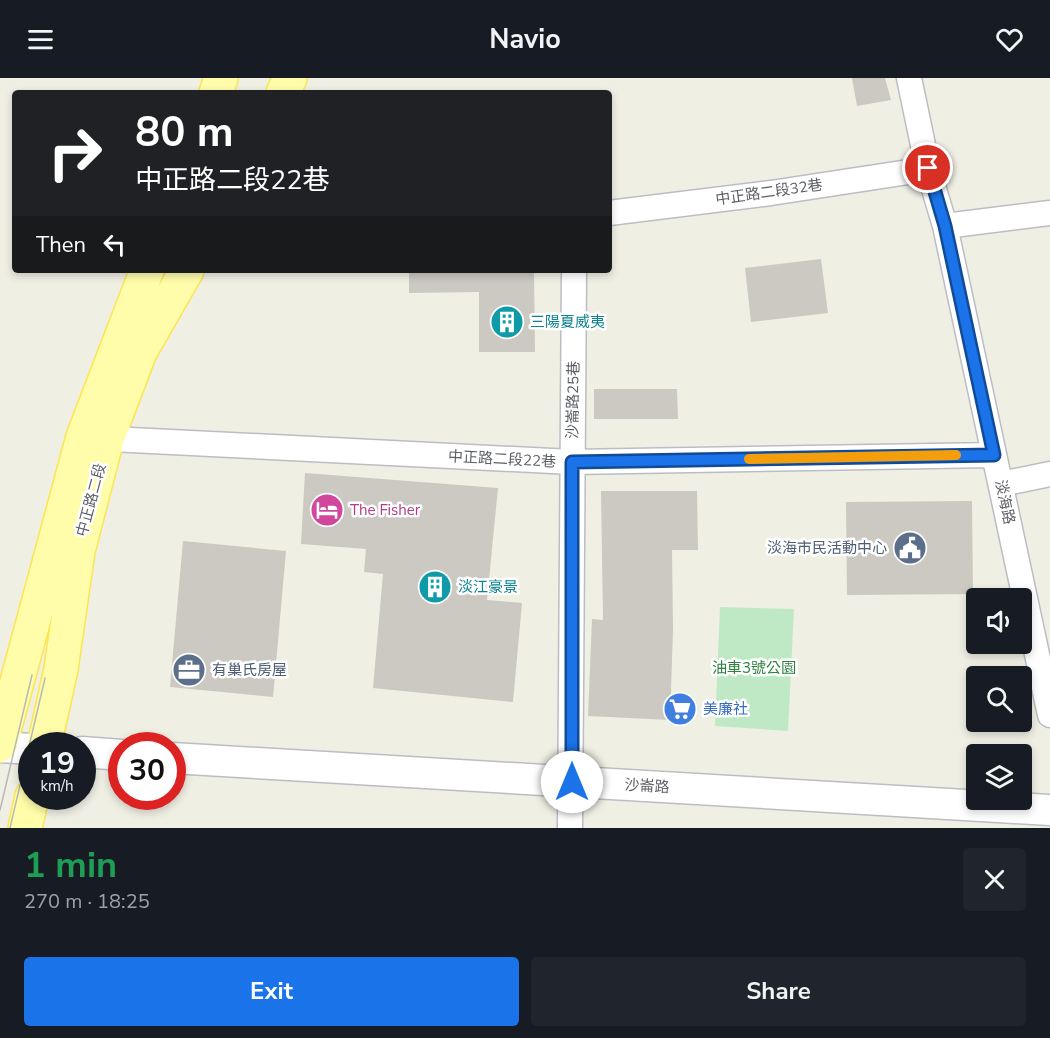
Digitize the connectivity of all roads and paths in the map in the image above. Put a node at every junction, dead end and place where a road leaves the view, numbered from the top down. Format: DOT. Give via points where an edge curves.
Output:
graph roads {
  1 [pos="909,78"];
  2 [pos="928,168"];
  3 [pos="612,213"];
  4 [pos="1050,213"];
  5 [pos="945,226"];
  6 [pos="146,273"];
  7 [pos="185,273"];
  8 [pos="574,273"];
  9 [pos="95,438"];
  10 [pos="994,455"];
  11 [pos="572,462"];
  12 [pos="1050,474"];
  13 [pos="1001,484"];
  14 [pos="1050,715"];
  15 [pos="47,732"];
  16 [pos="0,746"];
  17 [pos="18,748"];
  18 [pos="186,759"];
  19 [pos="572,782"];
  20 [pos="29,810"];
  21 [pos="1050,810"];
  22 [pos="25,828"];
  23 [pos="570,828"];
  1 -- 2 [label="street, 淡海路"];
  2 -- 3 [label="street, 中正路二段32巷"];
  2 -- 5 [label="street, 淡海路"];
  4 -- 5 [label="street"];
  5 -- 10 [label="street, 淡海路"];
  6 -- 9 [label="main road, 中正路二段"];
  7 -- 9 [label="main road, 中正路二段"];
  8 -- 11 [label="street, 沙崙路25巷"];
  9 -- 11 [label="street, 中正路二段22巷"];
  9 -- 15 [label="main road, 中正路二段" via="61,669"];
  9 -- 16 [label="main road, 中正路二段"];
  10 -- 11 [label="street, 中正路二段22巷"];
  10 -- 13 [label="street, 淡海路"];
  11 -- 19 [label="street, 沙崙路25巷"];
  12 -- 13 [label="street"];
  13 -- 14 [label="street, 淡海路"];
  16 -- 17 [label="street"];
  18 -- 19 [label="street, 沙崙路"];
  19 -- 21 [label="street, 沙崙路"];
  19 -- 23 [label="street, 沙崙路25巷"];
  20 -- 22 [label="main road"];
}
